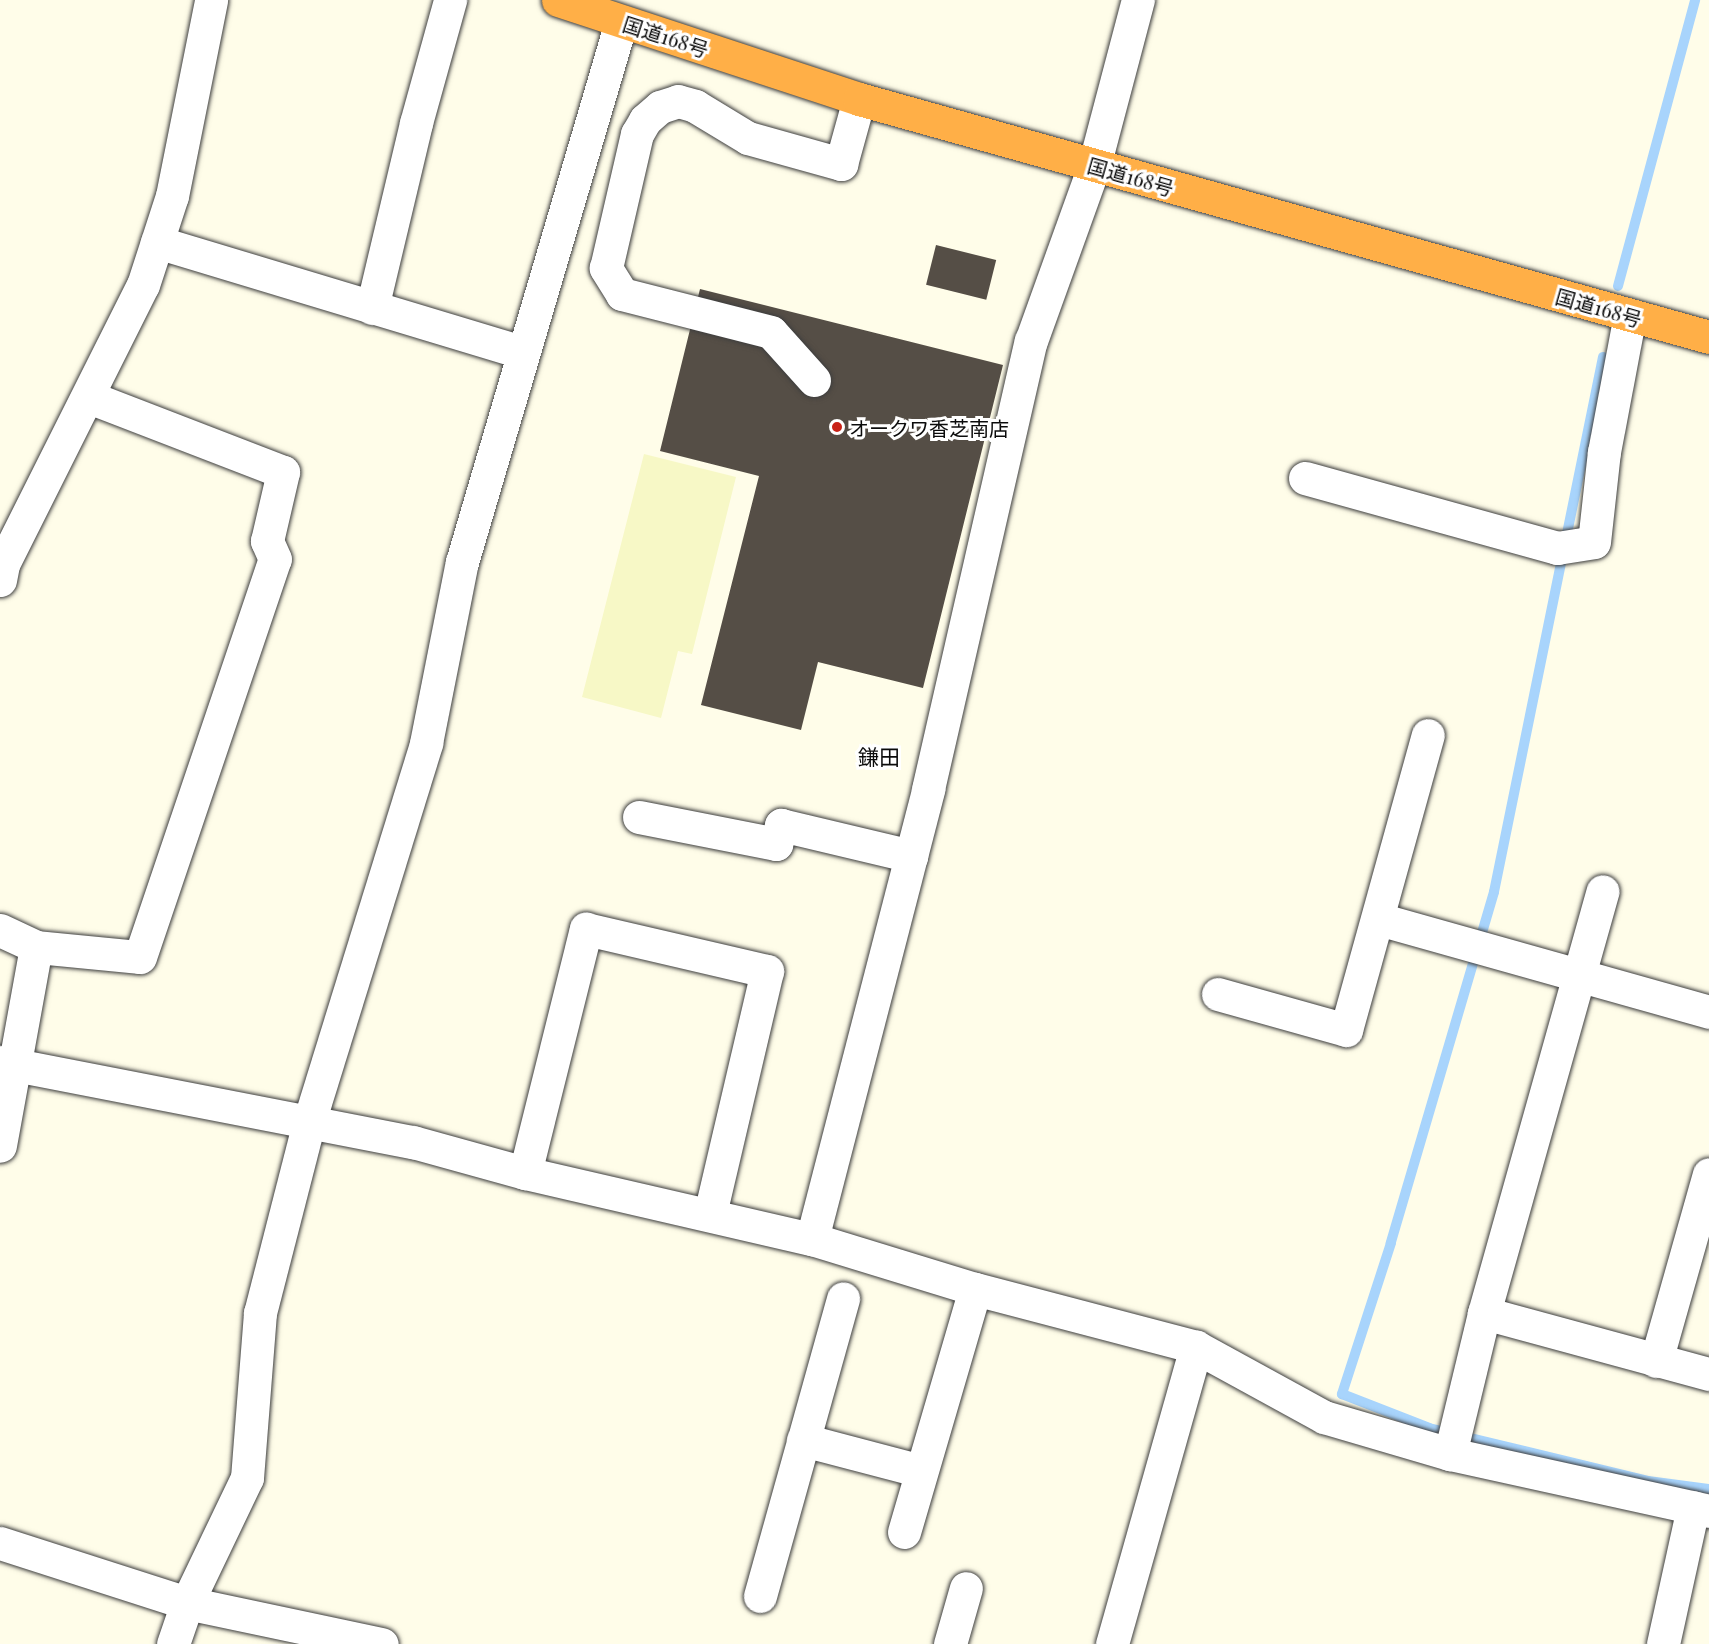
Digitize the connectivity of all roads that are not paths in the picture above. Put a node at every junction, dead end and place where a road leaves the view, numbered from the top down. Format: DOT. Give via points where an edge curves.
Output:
graph roads {
  1 [pos="211,0"];
  2 [pos="450,0"];
  3 [pos="558,0"];
  4 [pos="1137,0"];
  5 [pos="621,22"];
  6 [pos="859,99"];
  7 [pos="1094,166"];
  8 [pos="157,242"];
  9 [pos="372,308"];
  10 [pos="1630,315"];
  11 [pos="1709,337"];
  12 [pos="522,352"];
  13 [pos="814,380"];
  14 [pos="90,397"];
  15 [pos="1305,478"];
  16 [pos="1,569"];
  17 [pos="1428,735"];
  18 [pos="639,817"];
  19 [pos="911,856"];
  20 [pos="1603,891"];
  21 [pos="1379,919"];
  22 [pos="0,930"];
  23 [pos="36,947"];
  24 [pos="1579,976"];
  25 [pos="1218,994"];
  26 [pos="1709,1012"];
  27 [pos="7,1064"];
  28 [pos="309,1122"];
  29 [pos="0,1146"];
  30 [pos="525,1173"];
  31 [pos="1709,1174"];
  32 [pos="710,1214"];
  33 [pos="812,1239"];
  34 [pos="975,1289"];
  35 [pos="843,1298"];
  36 [pos="1484,1313"];
  37 [pos="1196,1347"];
  38 [pos="1656,1361"];
  39 [pos="1709,1374"];
  40 [pos="803,1440"];
  41 [pos="1450,1454"];
  42 [pos="921,1471"];
  43 [pos="1701,1509"];
  44 [pos="904,1532"];
  45 [pos="0,1543"];
  46 [pos="966,1588"];
  47 [pos="760,1596"];
  48 [pos="187,1604"];
  49 [pos="173,1644"];
  50 [pos="382,1644"];
  51 [pos="950,1644"];
  52 [pos="1112,1644"];
  53 [pos="1663,1644"];
  1 -- 8 [label="street" via="172,196"];
  2 -- 9 [label="street"];
  3 -- 5 [label="highway, 国道168号"];
  4 -- 7 [label="street"];
  5 -- 6 [label="highway, 国道168号"];
  5 -- 12 [label="street"];
  6 -- 7 [label="highway, 国道168号"];
  6 -- 13 [label="street" via="841,164 748,138 713,115 678,102 660,107 637,134 606,268 622,294 771,332"];
  7 -- 10 [label="highway, 国道168号"];
  7 -- 19 [label="street" via="1031,341"];
  8 -- 9 [label="street"];
  8 -- 14 [label="street" via="143,285"];
  9 -- 12 [label="street"];
  10 -- 11 [label="highway, 国道168号"];
  10 -- 15 [label="street" via="1604,452 1594,542 1568,547"];
  12 -- 28 [label="street" via="462,562 426,743"];
  14 -- 16 [label="street"];
  14 -- 23 [label="street" via="283,472 267,541 275,559 140,957"];
  17 -- 21 [label="street"];
  18 -- 19 [label="street" via="776,844 781,825"];
  19 -- 33 [label="street"];
  20 -- 24 [label="street"];
  21 -- 24 [label="street"];
  21 -- 25 [label="street" via="1346,1030"];
  22 -- 23 [label="street"];
  23 -- 27 [label="street"];
  24 -- 26 [label="street"];
  24 -- 36 [label="street"];
  27 -- 28 [label="street"];
  27 -- 29 [label="street"];
  28 -- 30 [label="street" via="413,1142"];
  28 -- 48 [label="street" via="260,1313 247,1478"];
  30 -- 32 [label="street"];
  30 -- 32 [label="street" via="586,928 767,971"];
  31 -- 38 [label="street"];
  32 -- 33 [label="street"];
  33 -- 34 [label="street"];
  34 -- 37 [label="street"];
  34 -- 42 [label="street"];
  35 -- 40 [label="street"];
  36 -- 38 [label="street"];
  36 -- 41 [label="street"];
  37 -- 41 [label="street" via="1324,1417"];
  37 -- 52 [label="street"];
  38 -- 39 [label="street"];
  40 -- 42 [label="street"];
  40 -- 47 [label="street"];
  41 -- 43 [label="street"];
  42 -- 44 [label="street"];
  43 -- 53 [label="street"];
  45 -- 48 [label="street"];
  46 -- 51 [label="street"];
  48 -- 49 [label="street"];
  48 -- 50 [label="street"];
}
